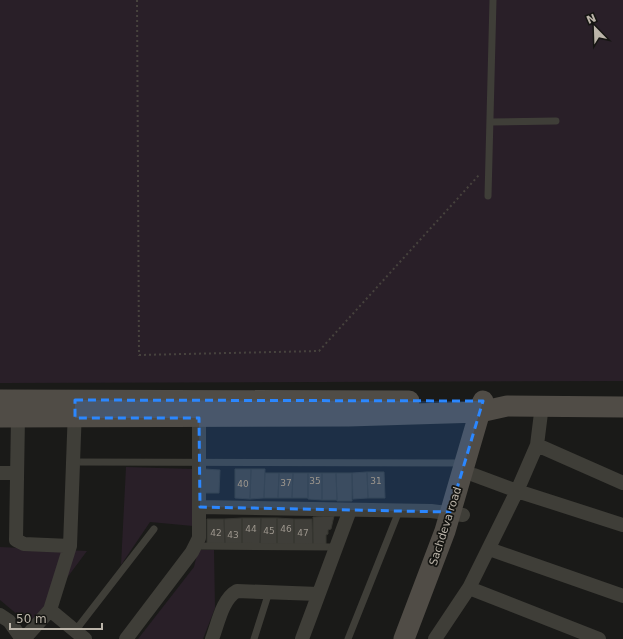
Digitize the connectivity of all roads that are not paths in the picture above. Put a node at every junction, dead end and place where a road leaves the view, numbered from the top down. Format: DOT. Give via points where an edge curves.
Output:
graph roads {
  1 [pos="493,0"];
  2 [pos="556,121"];
  3 [pos="490,122"];
  4 [pos="488,196"];
  5 [pos="0,400"];
  6 [pos="490,406"];
  7 [pos="542,406"];
  8 [pos="623,407"];
  9 [pos="75,409"];
  10 [pos="9,417"];
  11 [pos="199,418"];
  12 [pos="537,445"];
  13 [pos="74,462"];
  14 [pos="199,463"];
  15 [pos="470,469"];
  16 [pos="0,473"];
  17 [pos="17,473"];
  18 [pos="623,483"];
  19 [pos="517,491"];
  20 [pos="200,507"];
  21 [pos="350,510"];
  22 [pos="399,511"];
  23 [pos="457,513"];
  24 [pos="623,525"];
  25 [pos="154,529"];
  26 [pos="70,546"];
  27 [pos="194,546"];
  28 [pos="336,548"];
  29 [pos="489,549"];
  30 [pos="469,588"];
  31 [pos="269,591"];
  32 [pos="318,594"];
  33 [pos="623,596"];
  34 [pos="50,610"];
  35 [pos="0,615"];
  36 [pos="80,635"];
  37 [pos="23,639"];
  38 [pos="126,639"];
  39 [pos="212,639"];
  40 [pos="254,639"];
  41 [pos="302,639"];
  42 [pos="348,639"];
  43 [pos="404,639"];
  44 [pos="417,639"];
  45 [pos="435,639"];
  46 [pos="599,639"];
  1 -- 3 [label="lane"];
  2 -- 3 [label="lane"];
  3 -- 4 [label="lane"];
  5 -- 9 [label="street"];
  6 -- 7 [label="street"];
  6 -- 9 [label="street"];
  6 -- 11 [label="street" via="348,416"];
  6 -- 15 [label="street, Sachdeva road"];
  7 -- 8 [label="street"];
  7 -- 12 [label="street"];
  9 -- 10 [label="street"];
  9 -- 11 [label="street"];
  9 -- 13 [label="street"];
  10 -- 17 [label="street"];
  11 -- 14 [label="street"];
  12 -- 18 [label="street"];
  12 -- 19 [label="street"];
  13 -- 14 [label="lane"];
  13 -- 26 [label="street"];
  14 -- 15 [label="lane"];
  14 -- 20 [label="street"];
  15 -- 19 [label="street"];
  15 -- 23 [label="street, Sachdeva road"];
  16 -- 17 [label="street"];
  17 -- 26 [label="street" via="16,540 24,544"];
  19 -- 24 [label="street"];
  19 -- 29 [label="street"];
  20 -- 21 [label="street"];
  20 -- 27 [label="street" via="199,538"];
  21 -- 22 [label="street"];
  21 -- 28 [label="street"];
  22 -- 23 [label="street"];
  22 -- 42 [label="lane"];
  23 -- 43 [label="street, Sachdeva road"];
  23 -- 44 [label="street, Sachdeva road"];
  25 -- 36 [label="lane"];
  26 -- 34 [label="street"];
  27 -- 28 [label="lane"];
  27 -- 38 [label="street"];
  28 -- 32 [label="street"];
  29 -- 30 [label="street"];
  29 -- 33 [label="street"];
  30 -- 45 [label="street"];
  30 -- 46 [label="street"];
  31 -- 32 [label="street"];
  31 -- 39 [label="street" via="237,591 231,594"];
  31 -- 40 [label="lane"];
  32 -- 41 [label="street"];
  34 -- 36 [label="street"];
  34 -- 37 [label="street"];
  35 -- 37 [label="street" via="9,621"];
}
